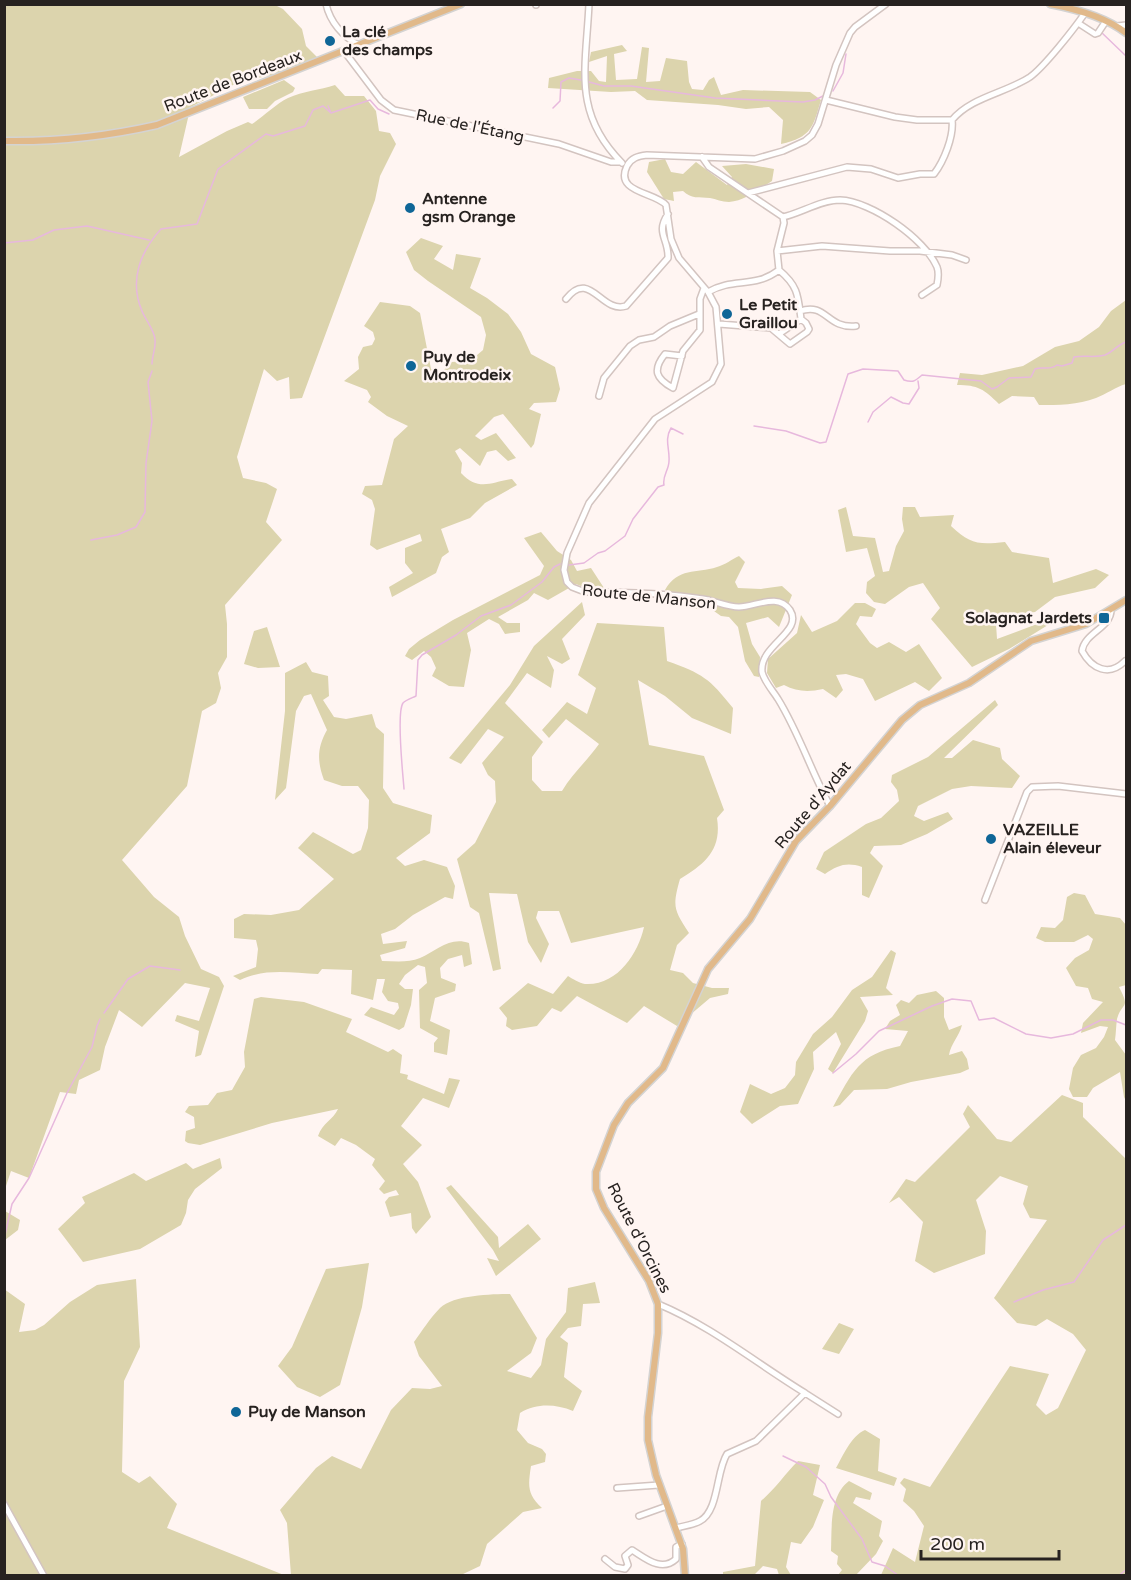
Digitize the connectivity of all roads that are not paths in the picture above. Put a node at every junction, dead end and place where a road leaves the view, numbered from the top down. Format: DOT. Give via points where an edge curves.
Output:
graph roads {
  1 [pos="326,4"];
  2 [pos="461,4"];
  3 [pos="589,4"];
  4 [pos="886,4"];
  5 [pos="1050,4"];
  6 [pos="1084,13"];
  7 [pos="1106,21"];
  8 [pos="1078,23"];
  9 [pos="1126,25"];
  10 [pos="1117,26"];
  11 [pos="1126,33"];
  12 [pos="359,45"];
  13 [pos="344,51"];
  14 [pos="826,100"];
  15 [pos="952,120"];
  16 [pos="4,141"];
  17 [pos="702,157"];
  18 [pos="620,162"];
  19 [pos="627,166"];
  20 [pos="748,194"];
  21 [pos="668,214"];
  22 [pos="783,217"];
  23 [pos="777,251"];
  24 [pos="927,252"];
  25 [pos="966,260"];
  26 [pos="779,270"];
  27 [pos="706,290"];
  28 [pos="922,295"];
  29 [pos="566,299"];
  30 [pos="800,311"];
  31 [pos="699,314"];
  32 [pos="801,320"];
  33 [pos="719,324"];
  34 [pos="856,326"];
  35 [pos="779,334"];
  36 [pos="682,356"];
  37 [pos="599,396"];
  38 [pos="1126,600"];
  39 [pos="1111,610"];
  40 [pos="1125,661"];
  41 [pos="1126,794"];
  42 [pos="830,806"];
  43 [pos="985,900"];
  44 [pos="614,1125"];
  45 [pos="658,1304"];
  46 [pos="805,1394"];
  47 [pos="838,1414"];
  48 [pos="659,1485"];
  49 [pos="617,1488"];
  50 [pos="4,1504"];
  51 [pos="667,1506"];
  52 [pos="639,1515"];
  53 [pos="676,1528"];
  54 [pos="682,1544"];
  55 [pos="605,1559"];
  56 [pos="44,1575"];
  57 [pos="685,1575"];
  1 -- 12 [label="street" via="336,27"];
  2 -- 12 [label="main road, Route de Bordeaux"];
  3 -- 18 [label="street" via="584,89 589,114"];
  4 -- 14 [label="street" via="850,33"];
  5 -- 6 [label="main road"];
  6 -- 7 [label="main road"];
  6 -- 8 [label="street"];
  7 -- 8 [label="street" via="1095,34"];
  7 -- 10 [label="main road"];
  8 -- 15 [label="street" via="1031,76"];
  9 -- 10 [label="street"];
  10 -- 11 [label="main road"];
  12 -- 13 [label="main road, Route de Bordeaux"];
  13 -- 16 [label="main road, Route de Bordeaux" via="157,125 92,137"];
  13 -- 18 [label="street, Rue de l'Étang" via="381,100 394,110 559,144"];
  14 -- 15 [label="street" via="896,117"];
  14 -- 17 [label="street" via="812,135 797,146 755,159"];
  15 -- 20 [label="street" via="954,132 934,174 898,178 871,169 847,167"];
  17 -- 19 [label="street" via="647,155 633,159"];
  17 -- 20 [label="street" via="709,167"];
  18 -- 19 [label="street"];
  19 -- 21 [label="street" via="625,176 631,188 662,201"];
  20 -- 22 [label="street"];
  21 -- 27 [label="street" via="671,239 679,258"];
  21 -- 29 [label="street" via="662,229 668,258 626,306 614,306 582,288"];
  22 -- 23 [label="street"];
  22 -- 24 [label="street" via="830,201 848,201 883,215"];
  23 -- 24 [label="street" via="822,246"];
  23 -- 26 [label="street"];
  24 -- 25 [label="street"];
  24 -- 28 [label="street" via="938,269 937,285"];
  26 -- 27 [label="street" via="760,281"];
  26 -- 30 [label="street" via="796,287"];
  27 -- 31 [label="street" via="700,299"];
  27 -- 33 [label="street" via="717,307"];
  30 -- 32 [label="street"];
  30 -- 34 [label="street" via="817,309 838,325"];
  31 -- 36 [label="street" via="700,330"];
  31 -- 37 [label="street" via="630,346 604,378"];
  32 -- 35 [label="street"];
  32 -- 35 [label="street" via="808,329 795,341 786,343"];
  33 -- 35 [label="street" via="765,327"];
  33 -- 42 [label="street, Route de Manson" via="722,360 716,375 655,419 589,503 567,553 565,577 572,587 585,592 692,598 731,607 771,600 784,605 792,624 764,657 762,671"];
  36 -- 36 [label="street" via="674,388 663,383 657,370 666,354"];
  38 -- 39 [label="main road, Route d'Aydat"];
  39 -- 40 [label="street" via="1110,618 1086,640 1082,651 1102,670"];
  39 -- 42 [label="main road, Route d'Aydat" via="1086,624 1031,641 969,683 920,705 902,720"];
  41 -- 43 [label="street" via="1032,787 1026,792"];
  42 -- 44 [label="main road, Route d'Aydat" via="796,841 750,919 708,969 663,1068 628,1103"];
  44 -- 45 [label="main road, Route d'Orcines" via="596,1172 596,1189"];
  45 -- 46 [label="street" via="722,1338"];
  45 -- 48 [label="main road, Route d'Orcines" via="648,1431"];
  46 -- 47 [label="street"];
  46 -- 53 [label="street" via="756,1441 727,1454 705,1517"];
  48 -- 49 [label="street"];
  48 -- 51 [label="main road, Route d'Orcines"];
  50 -- 56 [label="street"];
  51 -- 52 [label="street"];
  51 -- 53 [label="main road, Route d'Orcines"];
  53 -- 54 [label="main road, Route d'Orcines"];
  54 -- 55 [label="street" via="676,1547 676,1559 671,1562 652,1563 632,1550 626,1556 625,1569"];
  54 -- 57 [label="main road, Route d'Orcines"];
}
